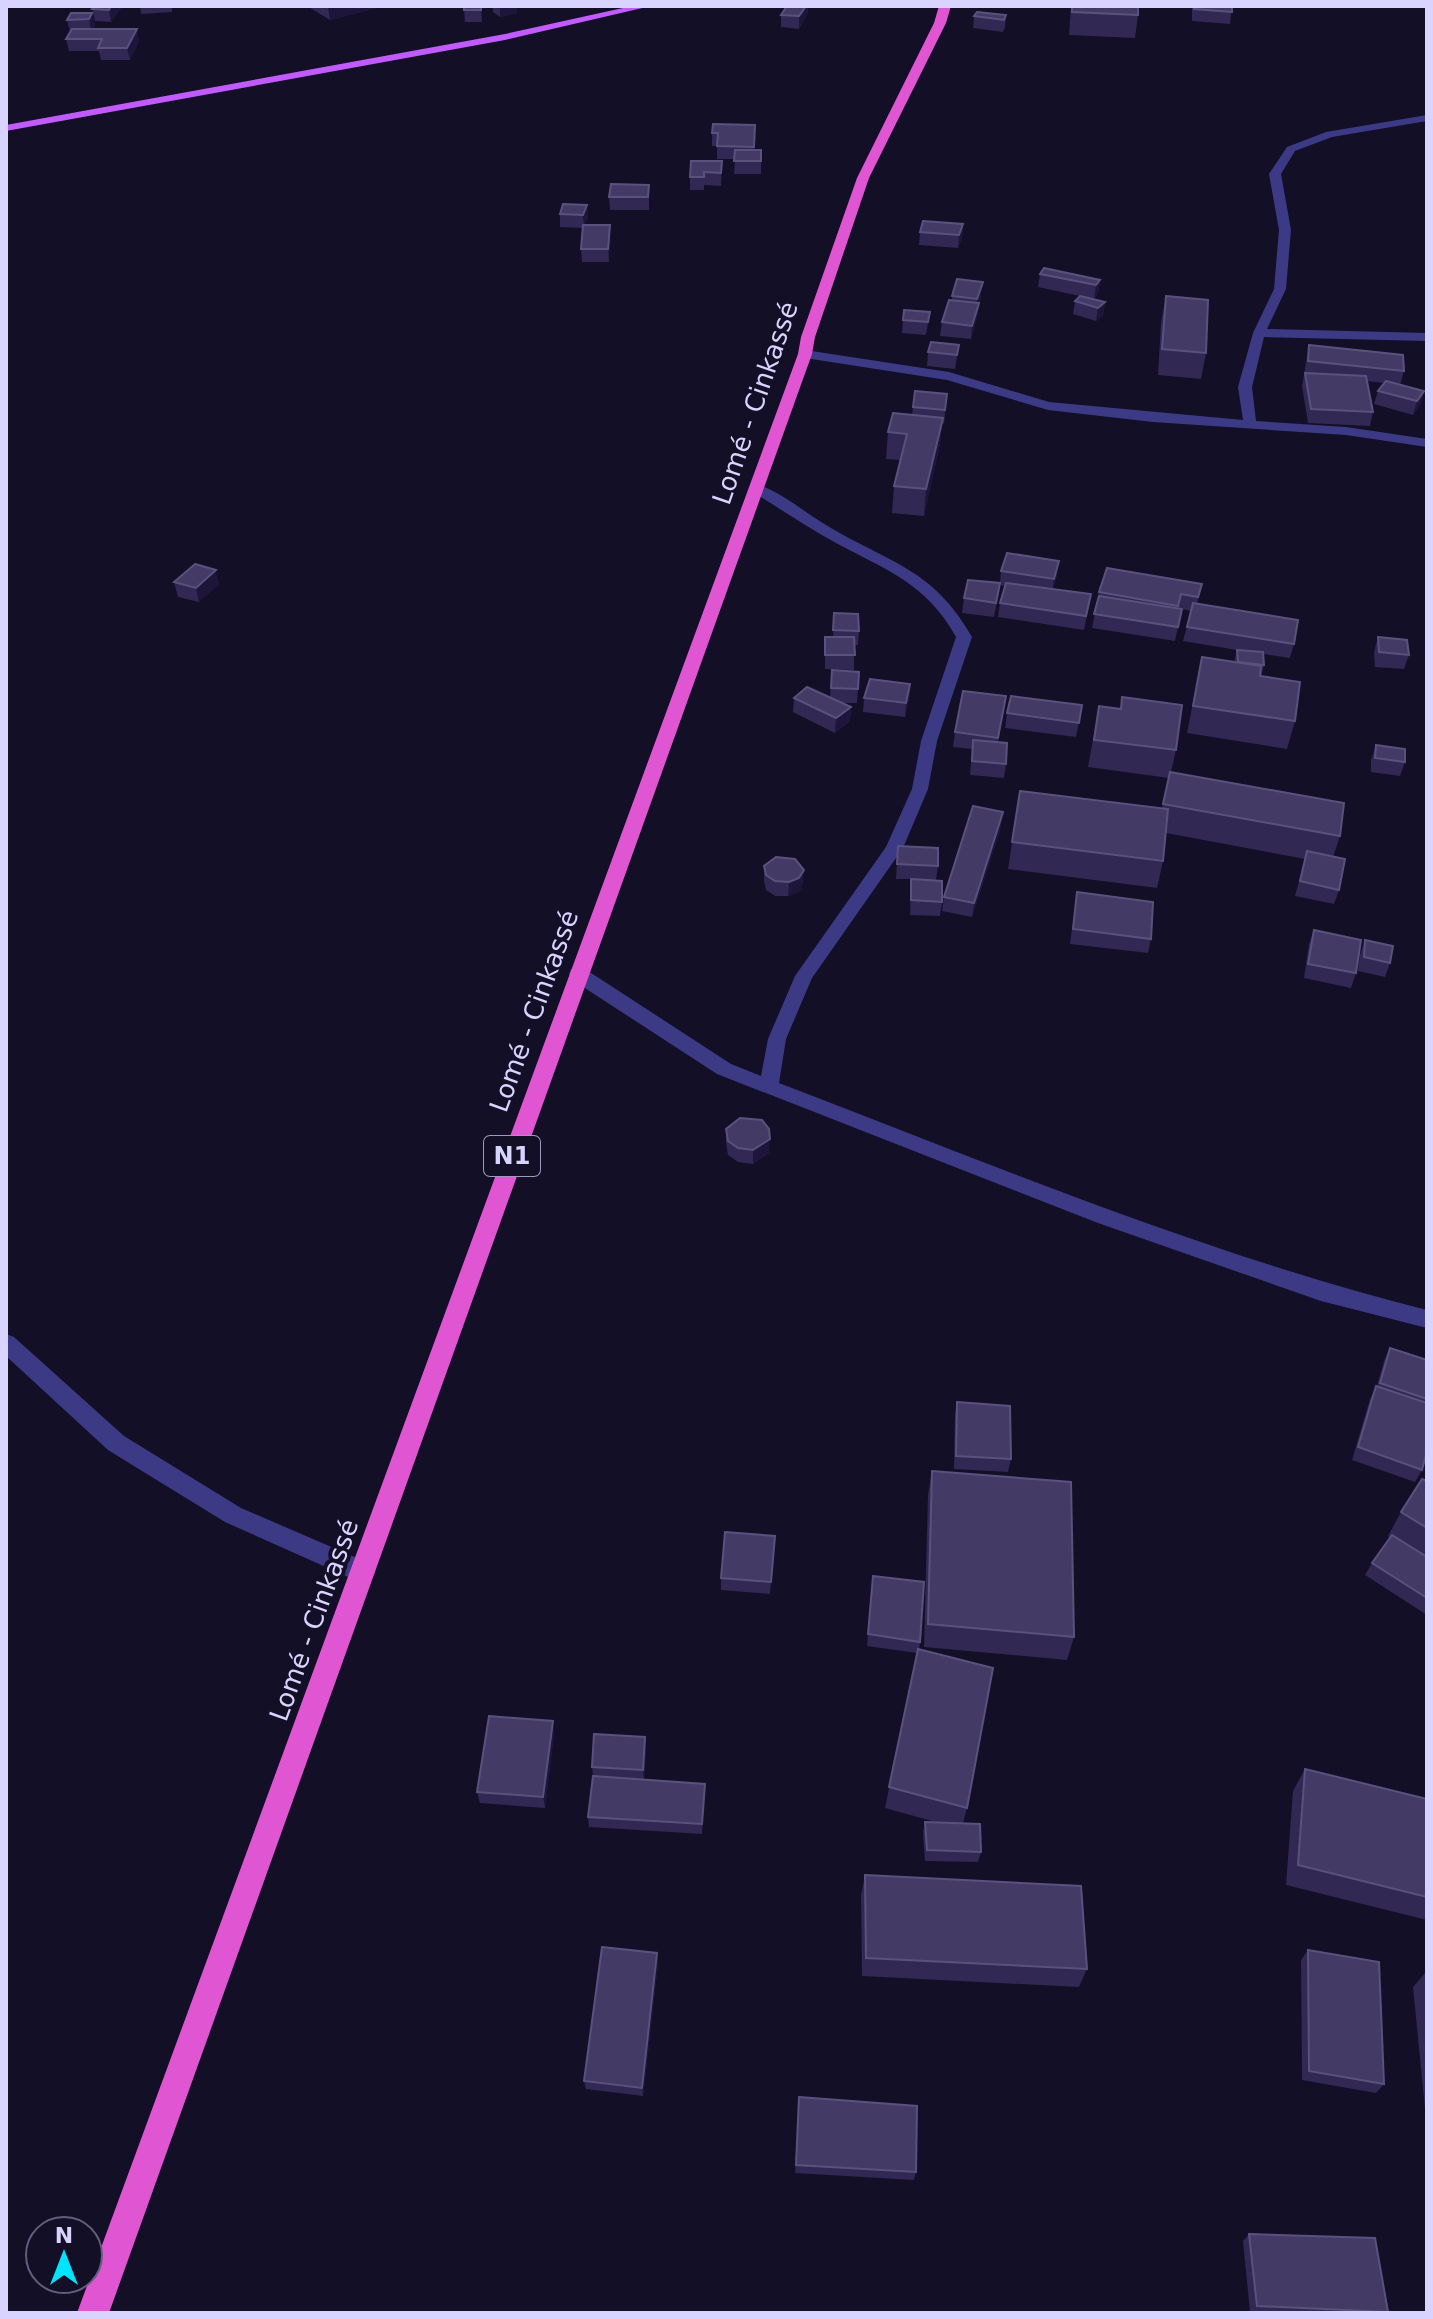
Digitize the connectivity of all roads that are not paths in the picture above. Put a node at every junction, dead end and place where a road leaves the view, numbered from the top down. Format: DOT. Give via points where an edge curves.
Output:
graph roads {
  1 [pos="646,6"];
  2 [pos="945,6"];
  3 [pos="1427,118"];
  4 [pos="6,128"];
  5 [pos="1259,333"];
  6 [pos="1427,337"];
  7 [pos="805,354"];
  8 [pos="1250,424"];
  9 [pos="1427,443"];
  10 [pos="756,488"];
  11 [pos="578,974"];
  12 [pos="769,1084"];
  13 [pos="1427,1319"];
  14 [pos="6,1343"];
  15 [pos="363,1572"];
  16 [pos="93,2313"];
  1 -- 4 [label="main road" via="490,40"];
  2 -- 7 [label="highway, Lomé - Cinkassé / N1" via="863,178"];
  3 -- 5 [label="street" via="1330,134 1291,149 1275,174 1285,230 1280,289"];
  5 -- 6 [label="street"];
  5 -- 8 [label="street" via="1245,387"];
  7 -- 8 [label="street" via="949,376 1048,406"];
  7 -- 10 [label="highway, Lomé - Cinkassé / N1"];
  8 -- 9 [label="street"];
  10 -- 11 [label="highway, Lomé - Cinkassé / N1"];
  10 -- 12 [label="street" via="842,540 916,576 951,611 964,637 929,741 920,789 899,836 859,901 804,976 777,1039"];
  11 -- 12 [label="street" via="724,1069"];
  11 -- 15 [label="highway, Lomé - Cinkassé / N1"];
  12 -- 13 [label="street" via="1105,1217 1321,1292"];
  14 -- 15 [label="street" via="116,1443 233,1515"];
  15 -- 16 [label="highway, Lomé - Cinkassé / N1"];
}
